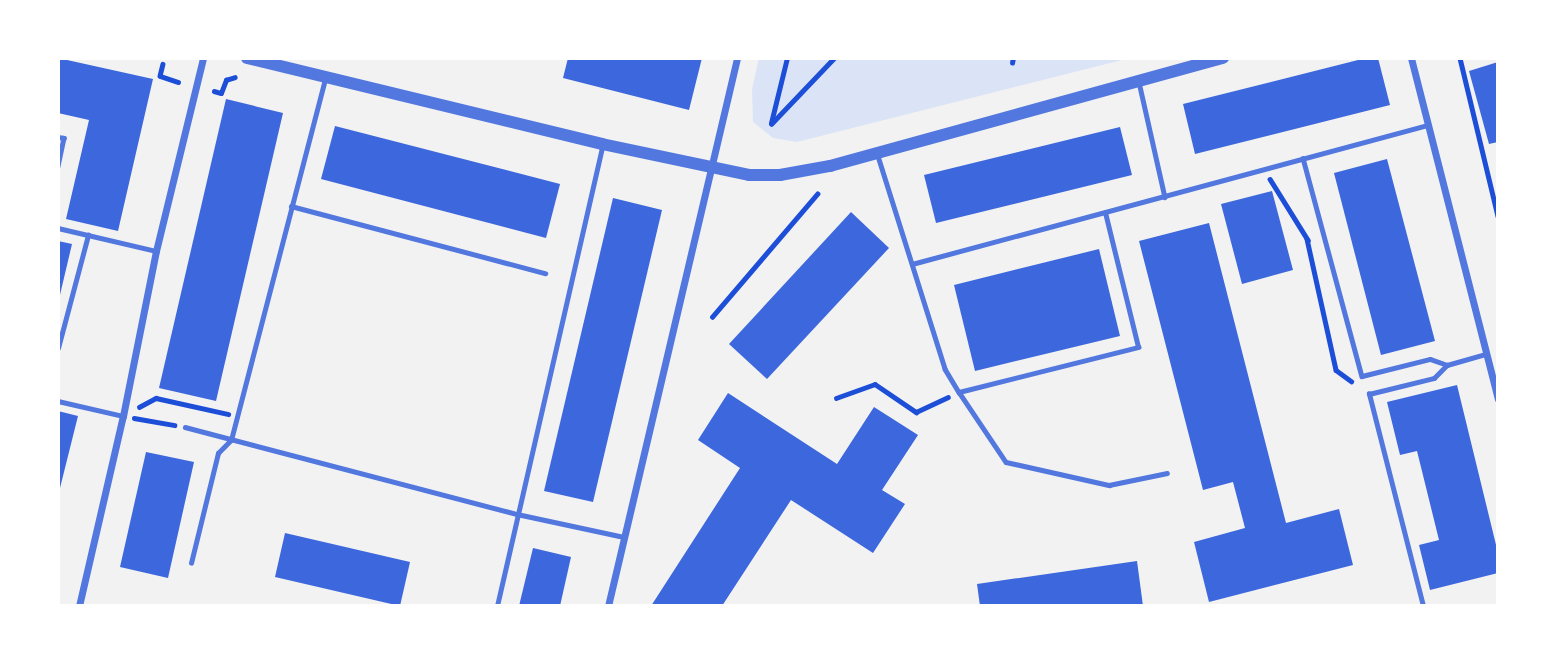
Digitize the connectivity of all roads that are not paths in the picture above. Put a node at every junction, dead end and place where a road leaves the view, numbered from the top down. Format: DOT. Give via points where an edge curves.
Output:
graph roads {
  1 [pos="203,58"];
  2 [pos="247,58"];
  3 [pos="737,58"];
  4 [pos="1223,58"];
  5 [pos="1410,58"];
  6 [pos="326,79"];
  7 [pos="1139,79"];
  8 [pos="1428,125"];
  9 [pos="58,137"];
  10 [pos="602,144"];
  11 [pos="877,152"];
  12 [pos="1303,158"];
  13 [pos="58,166"];
  14 [pos="713,169"];
  15 [pos="1165,197"];
  16 [pos="291,206"];
  17 [pos="1105,213"];
  18 [pos="58,228"];
  19 [pos="88,235"];
  20 [pos="156,251"];
  21 [pos="912,264"];
  22 [pos="545,273"];
  23 [pos="58,348"];
  24 [pos="1487,354"];
  25 [pos="1447,365"];
  26 [pos="959,392"];
  27 [pos="1498,399"];
  28 [pos="58,401"];
  29 [pos="123,416"];
  30 [pos="185,427"];
  31 [pos="231,440"];
  32 [pos="1167,473"];
  33 [pos="517,514"];
  34 [pos="624,538"];
  35 [pos="191,563"];
  36 [pos="79,606"];
  37 [pos="497,606"];
  38 [pos="608,606"];
  39 [pos="1423,606"];
  1 -- 20 [label="street"];
  2 -- 6 [label="street"];
  3 -- 14 [label="street"];
  4 -- 7 [label="street"];
  5 -- 8 [label="street"];
  6 -- 10 [label="street"];
  6 -- 16 [label="lane"];
  7 -- 11 [label="street"];
  7 -- 15 [label="lane"];
  8 -- 12 [label="lane"];
  8 -- 24 [label="street"];
  9 -- 13 [label="lane" via="64,138"];
  10 -- 14 [label="street"];
  10 -- 33 [label="lane"];
  11 -- 14 [label="street" via="780,175"];
  11 -- 21 [label="lane"];
  12 -- 15 [label="lane"];
  12 -- 25 [label="lane" via="1362,376 1430,359"];
  14 -- 34 [label="street"];
  15 -- 17 [label="lane"];
  16 -- 22 [label="lane"];
  16 -- 31 [label="lane"];
  17 -- 21 [label="lane"];
  17 -- 26 [label="lane" via="1138,347"];
  18 -- 19 [label="lane"];
  19 -- 20 [label="lane"];
  19 -- 23 [label="lane"];
  20 -- 29 [label="street"];
  21 -- 26 [label="lane" via="945,369"];
  24 -- 25 [label="lane"];
  24 -- 27 [label="street"];
  25 -- 39 [label="lane" via="1434,378 1368,394"];
  26 -- 32 [label="lane" via="1006,462 1109,485"];
  28 -- 29 [label="lane"];
  29 -- 36 [label="street"];
  30 -- 31 [label="lane"];
  31 -- 33 [label="lane"];
  31 -- 35 [label="lane" via="218,453"];
  33 -- 34 [label="lane"];
  33 -- 37 [label="lane"];
  34 -- 38 [label="street"];
}
